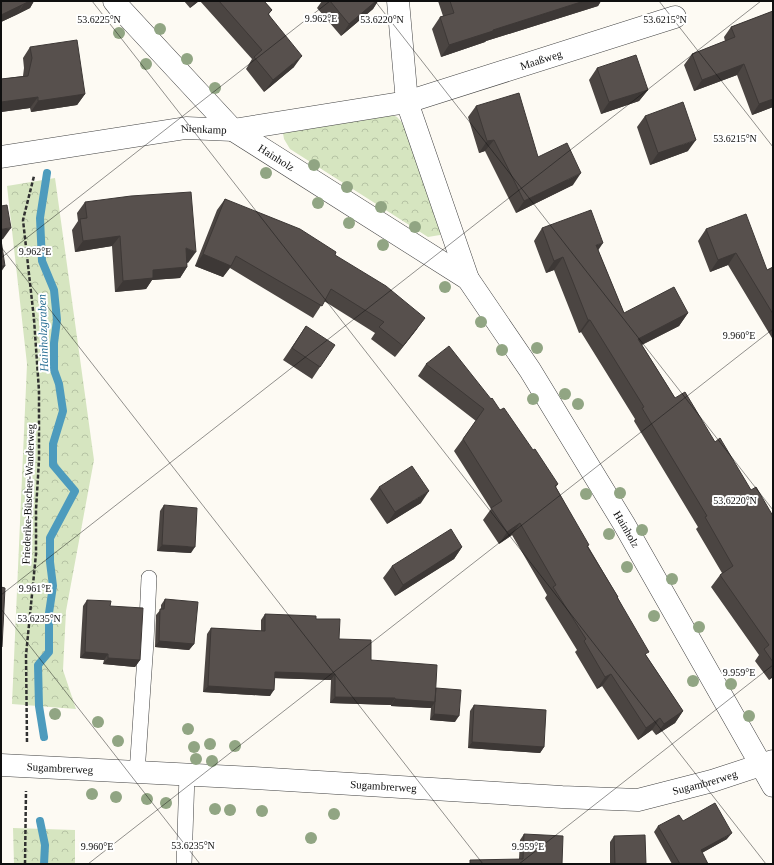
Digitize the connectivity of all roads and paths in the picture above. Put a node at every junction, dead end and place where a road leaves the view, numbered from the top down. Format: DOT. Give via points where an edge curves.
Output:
graph roads {
  1 [pos="114,1"];
  2 [pos="398,1"];
  3 [pos="675,17"];
  4 [pos="407,102"];
  5 [pos="233,130"];
  6 [pos="41,151"];
  7 [pos="1,157"];
  8 [pos="468,279"];
  9 [pos="149,578"];
  10 [pos="767,763"];
  11 [pos="1,765"];
  12 [pos="27,767"];
  13 [pos="137,773"];
  14 [pos="187,775"];
  15 [pos="773,786"];
  16 [pos="25,864"];
  17 [pos="184,864"];
  1 -- 5 [label="street, Hainholz"];
  2 -- 4 [label="street, Hainholz"];
  3 -- 4 [label="street, Maaßweg"];
  4 -- 5 [label="street, Nienkamp"];
  4 -- 8 [label="street, Hainholz"];
  5 -- 6 [label="street, Nienkamp" via="186,128"];
  5 -- 8 [label="street, Hainholz"];
  6 -- 7 [label="street, Nienkamp"];
  6 -- 12 [label="path, Friederike-Büscher-Wanderweg" via="23,220 39,391 36,554 26,655"];
  8 -- 10 [label="street, Hainholz" via="530,370"];
  9 -- 13 [label="lane"];
  10 -- 14 [label="street, Sugambrerweg" via="712,781 638,800"];
  10 -- 15 [label="street, Hainholz"];
  11 -- 12 [label="street, Sugambrerweg"];
  12 -- 13 [label="street, Sugambrerweg"];
  12 -- 16 [label="path, Friederike-Büscher-Wanderweg"];
  13 -- 14 [label="street, Sugambrerweg"];
  14 -- 17 [label="lane"];
}
